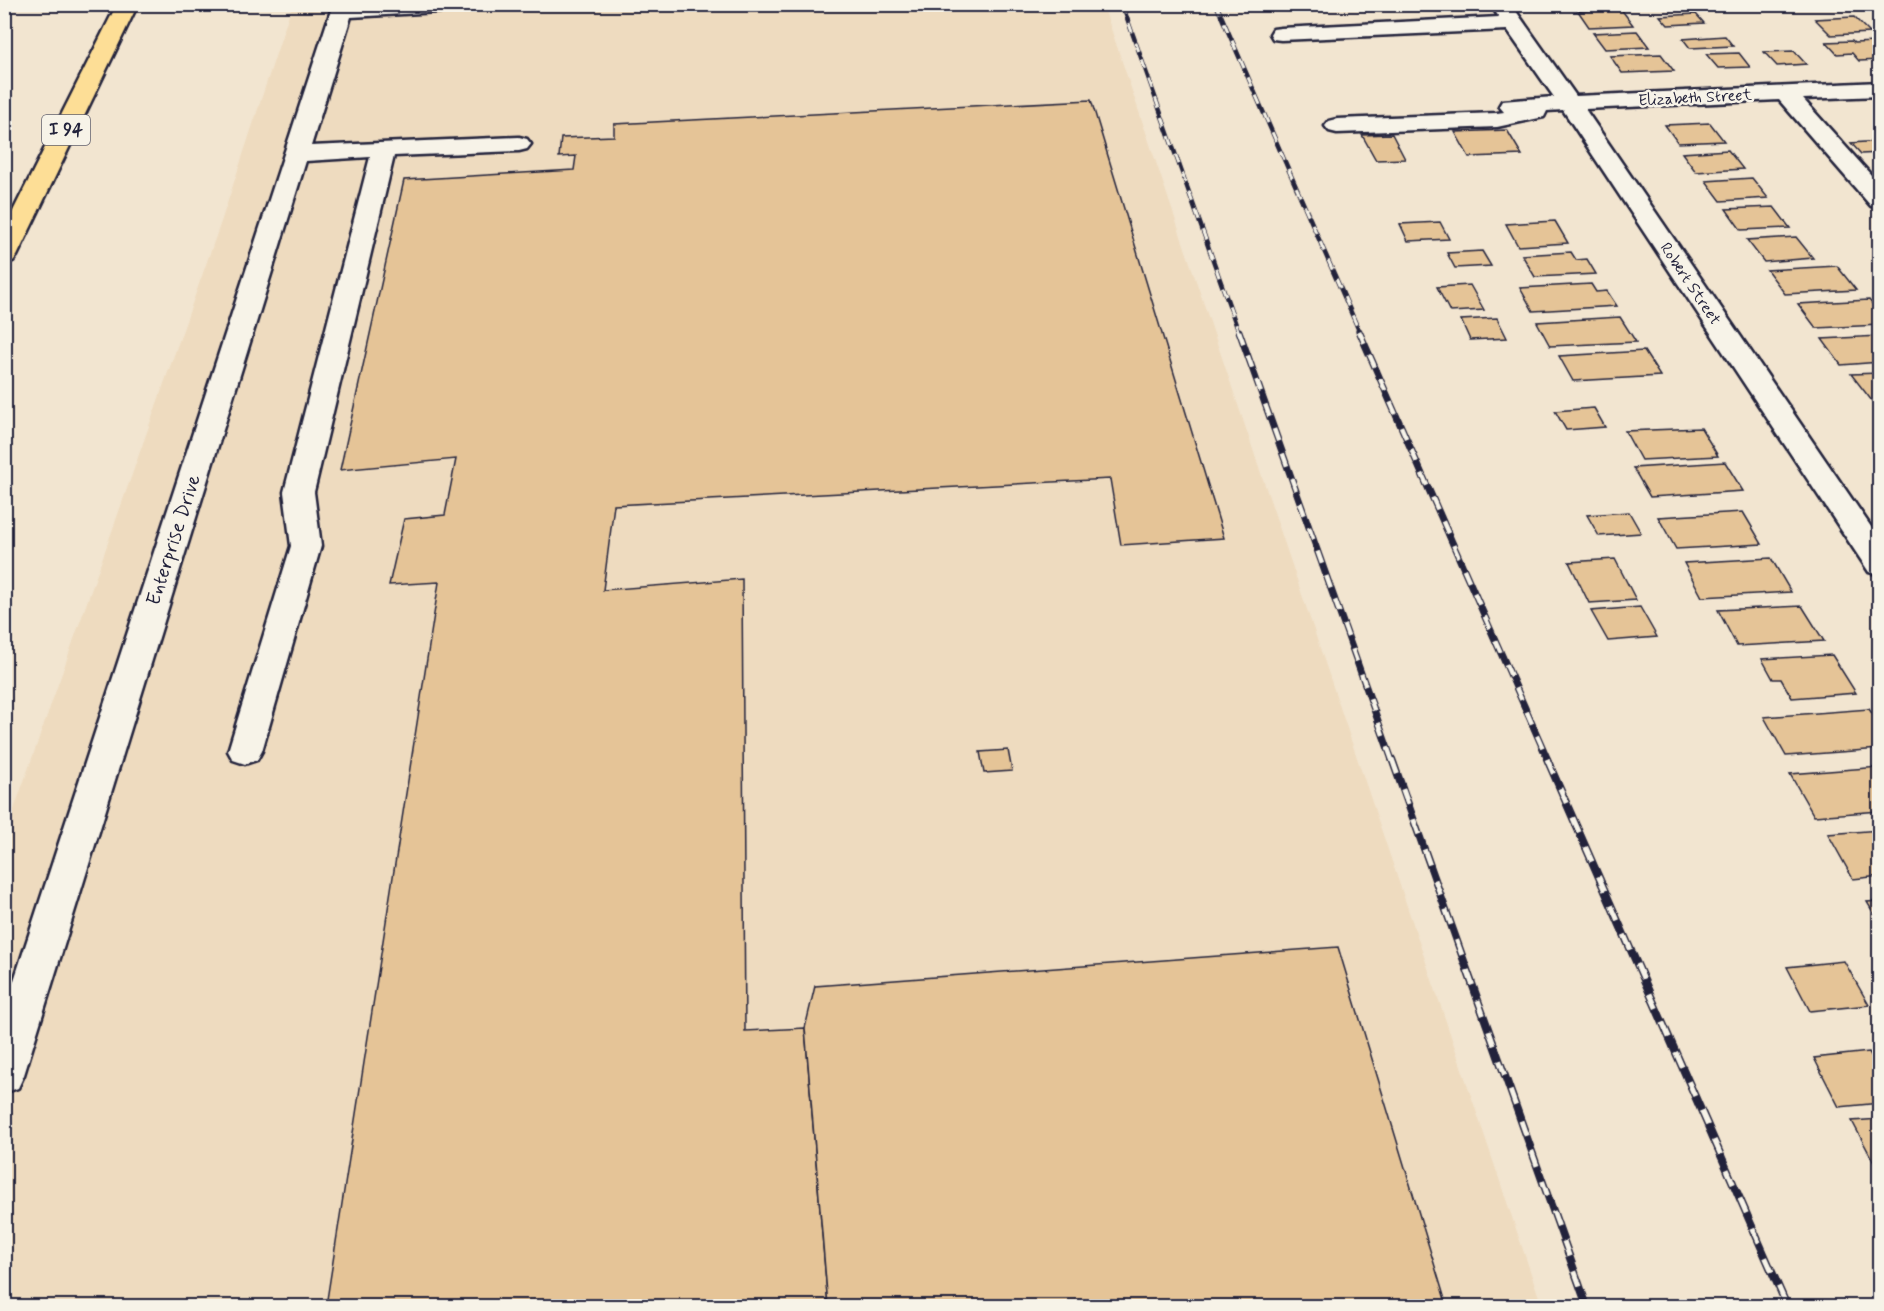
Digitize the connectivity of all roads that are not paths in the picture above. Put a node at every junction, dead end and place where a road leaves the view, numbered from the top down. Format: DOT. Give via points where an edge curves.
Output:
graph roads {
  1 [pos="128,4"];
  2 [pos="474,4"];
  3 [pos="343,8"];
  4 [pos="1507,14"];
  5 [pos="1281,34"];
  6 [pos="1880,89"];
  7 [pos="1785,93"];
  8 [pos="1510,106"];
  9 [pos="1572,107"];
  10 [pos="1337,126"];
  11 [pos="519,144"];
  12 [pos="384,149"];
  13 [pos="296,154"];
  14 [pos="1880,201"];
  15 [pos="4,256"];
  16 [pos="1880,564"];
  17 [pos="245,751"];
  18 [pos="4,1075"];
  1 -- 15 [label="highway, I 94"];
  2 -- 3 [label="street"];
  3 -- 13 [label="street, Enterprise Drive"];
  4 -- 5 [label="street"];
  4 -- 9 [label="street, Robert Street"];
  6 -- 7 [label="street, Elizabeth Street"];
  7 -- 9 [label="street, Elizabeth Street"];
  7 -- 14 [label="street"];
  8 -- 9 [label="street, Elizabeth Street"];
  9 -- 10 [label="street" via="1497,120"];
  9 -- 16 [label="street, Robert Street"];
  11 -- 12 [label="street"];
  12 -- 13 [label="street"];
  12 -- 17 [label="street" via="299,492 306,546"];
  13 -- 18 [label="street, Enterprise Drive"];
}
